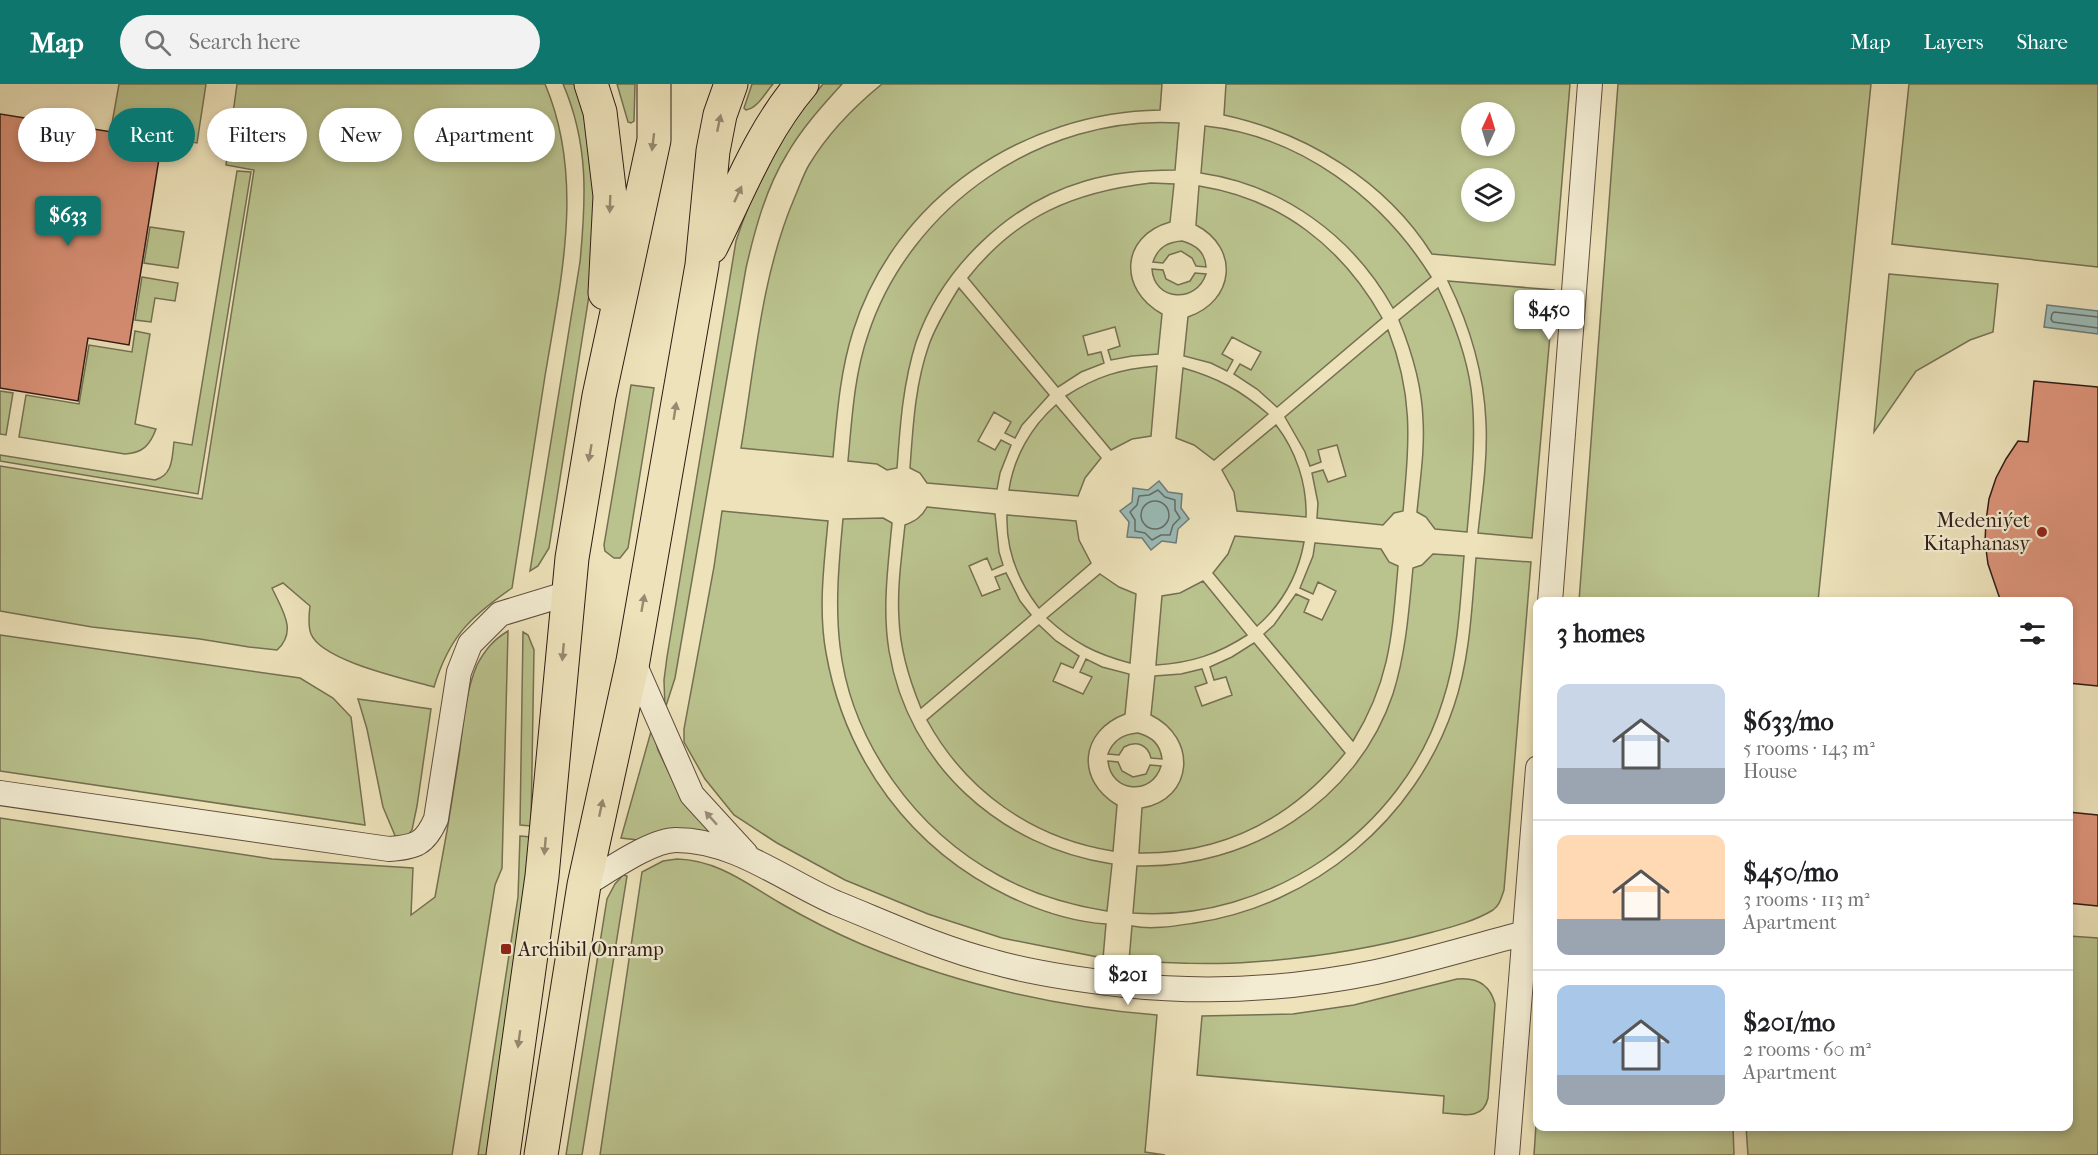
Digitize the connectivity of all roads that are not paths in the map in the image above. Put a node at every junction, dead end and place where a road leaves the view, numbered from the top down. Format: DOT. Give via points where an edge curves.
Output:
graph roads {
  1 [pos="591,84"];
  2 [pos="654,84"];
  3 [pos="731,84"];
  4 [pos="802,84"];
  5 [pos="1590,84"];
  6 [pos="702,265"];
  7 [pos="599,396"];
  8 [pos="569,594"];
  9 [pos="1550,597"];
  10 [pos="633,661"];
  11 [pos="0,793"];
  12 [pos="1533,831"];
  13 [pos="752,860"];
  14 [pos="584,885"];
  15 [pos="1525,933"];
  16 [pos="503,1155"];
  17 [pos="541,1155"];
  18 [pos="1507,1155"];
  1 -- 7 [label="main road, one-way" via="600,112 610,196"];
  2 -- 7 [label="main road, one-way" via="654,140"];
  6 -- 3 [label="main road, one-way" via="713,152"];
  6 -- 4 [label="main road, one-way" via="762,140 784,104"];
  5 -- 9 [label="street"];
  10 -- 6 [label="main road, one-way"];
  7 -- 8 [label="main road, one-way"];
  8 -- 11 [label="street" via="500,614 470,645 459,672 436,819 429,836 412,847 389,849"];
  8 -- 16 [label="main road, one-way" via="542,876"];
  13 -- 10 [label="street, one-way" via="692,795"];
  14 -- 10 [label="main road, one-way"];
  12 -- 15 [label="street"];
  13 -- 14 [label="street" via="724,848 674,840 649,846"];
  13 -- 15 [label="street" via="832,901 920,938 994,962 1062,977 1127,985 1201,991 1322,982"];
  14 -- 17 [label="main road"];
  15 -- 18 [label="street"];
}
